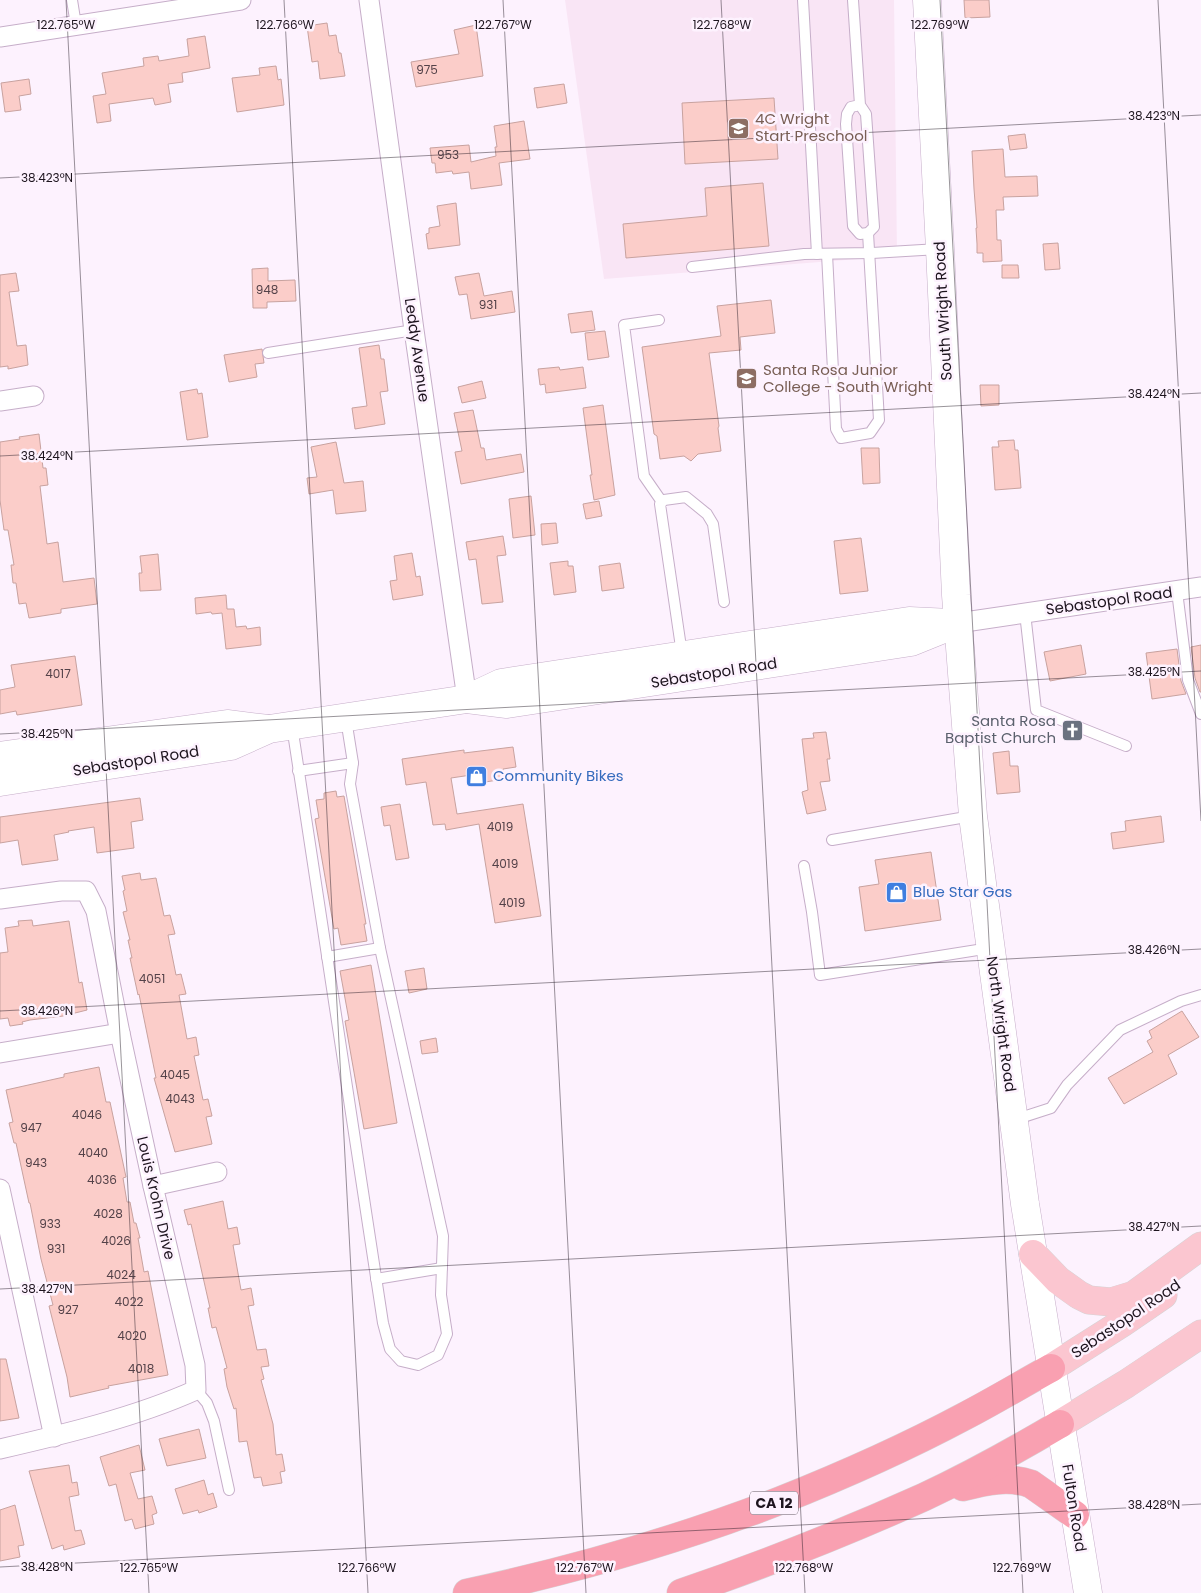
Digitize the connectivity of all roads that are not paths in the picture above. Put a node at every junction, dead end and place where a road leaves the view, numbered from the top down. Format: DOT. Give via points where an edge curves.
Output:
graph roads {
  1 [pos="72,0"];
  2 [pos="241,0"];
  3 [pos="369,0"];
  4 [pos="803,0"];
  5 [pos="853,0"];
  6 [pos="926,0"];
  7 [pos="76,25"];
  8 [pos="0,37"];
  9 [pos="860,105"];
  10 [pos="868,233"];
  11 [pos="940,249"];
  12 [pos="869,253"];
  13 [pos="816,254"];
  14 [pos="828,254"];
  15 [pos="692,267"];
  16 [pos="659,320"];
  17 [pos="414,330"];
  18 [pos="268,353"];
  19 [pos="34,396"];
  20 [pos="0,401"];
  21 [pos="662,502"];
  22 [pos="1201,587"];
  23 [pos="1177,591"];
  24 [pos="724,602"];
  25 [pos="1025,613"];
  26 [pos="958,623"];
  27 [pos="682,655"];
  28 [pos="466,699"];
  29 [pos="1201,714"];
  30 [pos="346,718"];
  31 [pos="280,727"];
  32 [pos="1126,746"];
  33 [pos="0,756"];
  34 [pos="353,763"];
  35 [pos="298,772"];
  36 [pos="0,782"];
  37 [pos="973,816"];
  38 [pos="832,840"];
  39 [pos="804,866"];
  40 [pos="0,900"];
  41 [pos="380,948"];
  42 [pos="990,948"];
  43 [pos="327,957"];
  44 [pos="1201,996"];
  45 [pos="120,1034"];
  46 [pos="0,1053"];
  47 [pos="1014,1120"];
  48 [pos="217,1172"];
  49 [pos="153,1186"];
  50 [pos="0,1189"];
  51 [pos="1201,1246"];
  52 [pos="1033,1254"];
  53 [pos="442,1268"];
  54 [pos="1201,1268"];
  55 [pos="376,1279"];
  56 [pos="1201,1334"];
  57 [pos="1051,1368"];
  58 [pos="196,1390"];
  59 [pos="1060,1424"];
  60 [pos="54,1437"];
  61 [pos="0,1449"];
  62 [pos="229,1490"];
  63 [pos="925,1496"];
  64 [pos="1075,1516"];
  65 [pos="467,1593"];
  66 [pos="681,1593"];
  67 [pos="1088,1593"];
  1 -- 7 [label="lane"];
  2 -- 7 [label="street"];
  3 -- 17 [label="street, Leddy Avenue"];
  4 -- 13 [label="lane"];
  5 -- 9 [label="lane"];
  6 -- 11 [label="main road, South Wright Road"];
  7 -- 8 [label="street"];
  9 -- 10 [label="lane" via="866,114 874,227"];
  9 -- 10 [label="lane" via="852,107 846,124 853,226 860,234"];
  10 -- 12 [label="lane"];
  11 -- 12 [label="lane"];
  11 -- 26 [label="main road, South Wright Road"];
  12 -- 14 [label="lane"];
  12 -- 14 [label="lane" via="879,420 870,433 841,438 836,429"];
  13 -- 14 [label="lane"];
  13 -- 15 [label="lane"];
  16 -- 21 [label="lane" via="624,325 644,476"];
  17 -- 18 [label="lane"];
  17 -- 28 [label="street, Leddy Avenue"];
  19 -- 20 [label="street"];
  21 -- 24 [label="lane" via="686,497 706,514 712,524"];
  21 -- 27 [label="lane"];
  22 -- 23 [label="street, Sebastopol Road"];
  23 -- 25 [label="street, Sebastopol Road"];
  23 -- 29 [label="lane" via="1188,680"];
  25 -- 26 [label="street, Sebastopol Road"];
  25 -- 32 [label="lane" via="1036,710"];
  26 -- 27 [label="main road, Sebastopol Road" via="909,621"];
  26 -- 28 [label="main road, Sebastopol Road" via="911,642 883,647 506,704"];
  26 -- 37 [label="main road, North Wright Road"];
  27 -- 28 [label="main road, Sebastopol Road" via="501,682"];
  28 -- 30 [label="main road, Sebastopol Road"];
  30 -- 31 [label="main road, Sebastopol Road"];
  30 -- 34 [label="lane"];
  31 -- 33 [label="main road, Sebastopol Road" via="227,724"];
  31 -- 35 [label="lane"];
  31 -- 36 [label="main road, Sebastopol Road" via="231,746"];
  34 -- 35 [label="lane"];
  34 -- 41 [label="lane" via="350,784"];
  35 -- 43 [label="lane"];
  37 -- 38 [label="lane"];
  37 -- 42 [label="main road, North Wright Road"];
  39 -- 42 [label="lane" via="820,975"];
  40 -- 45 [label="street, Louis Krohn Drive" via="61,890 86,892 96,911"];
  41 -- 43 [label="lane"];
  41 -- 53 [label="lane" via="443,1236"];
  42 -- 47 [label="main road, North Wright Road"];
  43 -- 55 [label="lane"];
  44 -- 47 [label="lane" via="1180,1001 1120,1030 1067,1085 1051,1108"];
  45 -- 46 [label="street"];
  45 -- 49 [label="street, Louis Krohn Drive"];
  47 -- 52 [label="main road, North Wright Road"];
  48 -- 49 [label="street"];
  49 -- 58 [label="street, Louis Krohn Drive" via="195,1365"];
  50 -- 60 [label="street"];
  51 -- 52 [label="main road" via="1134,1295 1111,1302 1089,1300 1079,1295 1058,1280"];
  52 -- 57 [label="main road, North Wright Road"];
  53 -- 55 [label="lane"];
  53 -- 55 [label="lane" via="441,1296 447,1334 438,1354 418,1365 401,1361 390,1349"];
  54 -- 57 [label="main road, Sebastopol Road / CA 12"];
  56 -- 59 [label="main road"];
  57 -- 59 [label="main road, North Wright Road"];
  57 -- 65 [label="highway, CA 12" via="922,1437 779,1500 626,1553"];
  58 -- 60 [label="street" via="168,1403"];
  58 -- 62 [label="lane" via="207,1403 214,1421"];
  59 -- 63 [label="highway"];
  59 -- 64 [label="main road, Fulton Road"];
  60 -- 61 [label="street"];
  63 -- 64 [label="highway" via="989,1481 1017,1480 1031,1484"];
  63 -- 66 [label="highway" via="827,1539"];
  64 -- 67 [label="main road, Fulton Road"];
}
